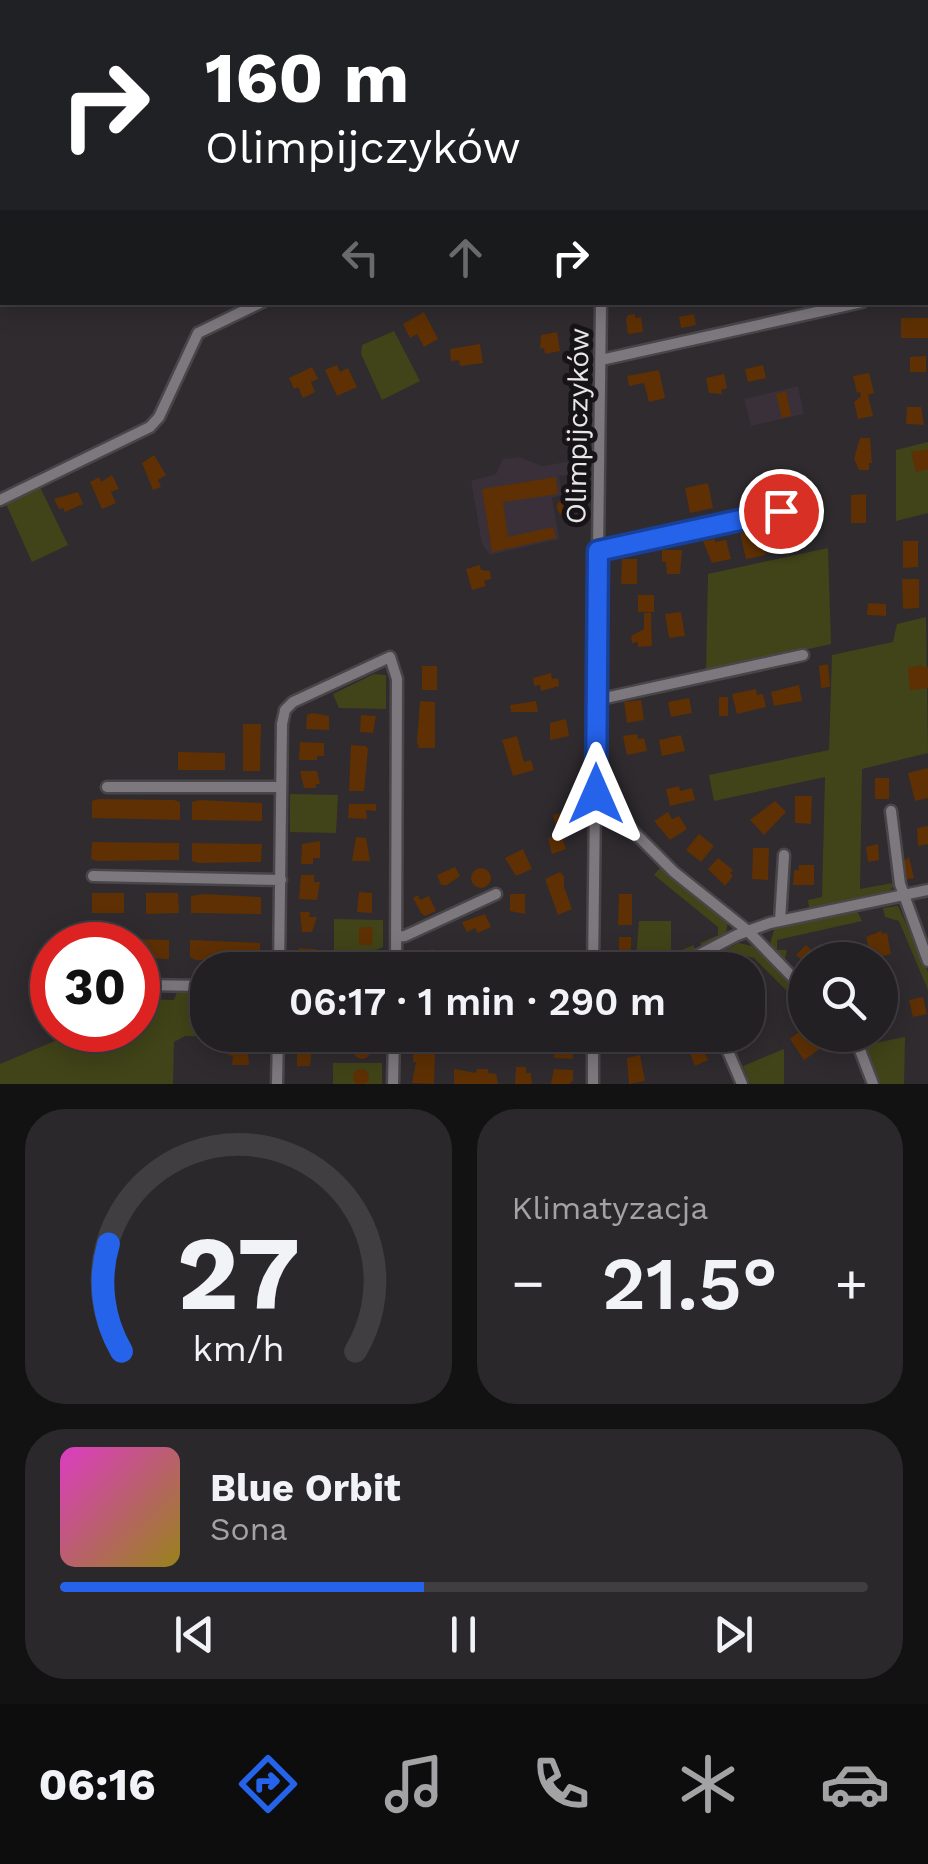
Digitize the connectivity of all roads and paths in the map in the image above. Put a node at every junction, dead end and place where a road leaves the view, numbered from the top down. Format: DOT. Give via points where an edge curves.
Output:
graph roads {
  1 [pos="256,305"];
  2 [pos="601,305"];
  3 [pos="848,305"];
  4 [pos="601,360"];
  5 [pos="0,500"];
  6 [pos="781,511"];
  7 [pos="598,551"];
  8 [pos="803,655"];
  9 [pos="596,700"];
  10 [pos="107,786"];
  11 [pos="281,787"];
  12 [pos="891,810"];
  13 [pos="630,828"];
  14 [pos="784,854"];
  15 [pos="93,876"];
  16 [pos="281,880"];
  17 [pos="928,890"];
  18 [pos="496,894"];
  19 [pos="903,896"];
  20 [pos="780,921"];
  21 [pos="748,931"];
  22 [pos="396,937"];
  23 [pos="280,952"];
  24 [pos="396,952"];
  25 [pos="593,952"];
  26 [pos="715,952"];
  27 [pos="928,961"];
  28 [pos="788,972"];
  29 [pos="160,985"];
  30 [pos="190,986"];
  31 [pos="277,1052"];
  32 [pos="394,1052"];
  33 [pos="592,1052"];
  34 [pos="729,1052"];
  35 [pos="861,1052"];
  36 [pos="276,1084"];
  37 [pos="393,1084"];
  38 [pos="592,1084"];
  39 [pos="742,1084"];
  40 [pos="873,1084"];
  1 -- 5 [label="street" via="198,333 150,428"];
  2 -- 4 [label="street, Olimpijczyków"];
  3 -- 4 [label="street"];
  4 -- 7 [label="street, Olimpijczyków"];
  6 -- 7 [label="street, Olimpijczyków"];
  7 -- 9 [label="street, Olimpijczyków"];
  8 -- 9 [label="street"];
  9 -- 25 [label="street, Olimpijczyków"];
  10 -- 11 [label="street"];
  11 -- 16 [label="street"];
  11 -- 22 [label="street" via="282,724 289,705 390,657 397,679"];
  12 -- 19 [label="street"];
  13 -- 21 [label="street"];
  14 -- 20 [label="street"];
  15 -- 16 [label="street"];
  16 -- 23 [label="street"];
  17 -- 19 [label="street"];
  18 -- 22 [label="street"];
  19 -- 20 [label="street"];
  19 -- 27 [label="street"];
  20 -- 21 [label="street"];
  21 -- 26 [label="street"];
  21 -- 28 [label="street"];
  22 -- 24 [label="street"];
  29 -- 30 [label="street"];
  31 -- 36 [label="street"];
  32 -- 37 [label="street"];
  33 -- 38 [label="street"];
  34 -- 39 [label="street"];
  35 -- 40 [label="street"];
}
